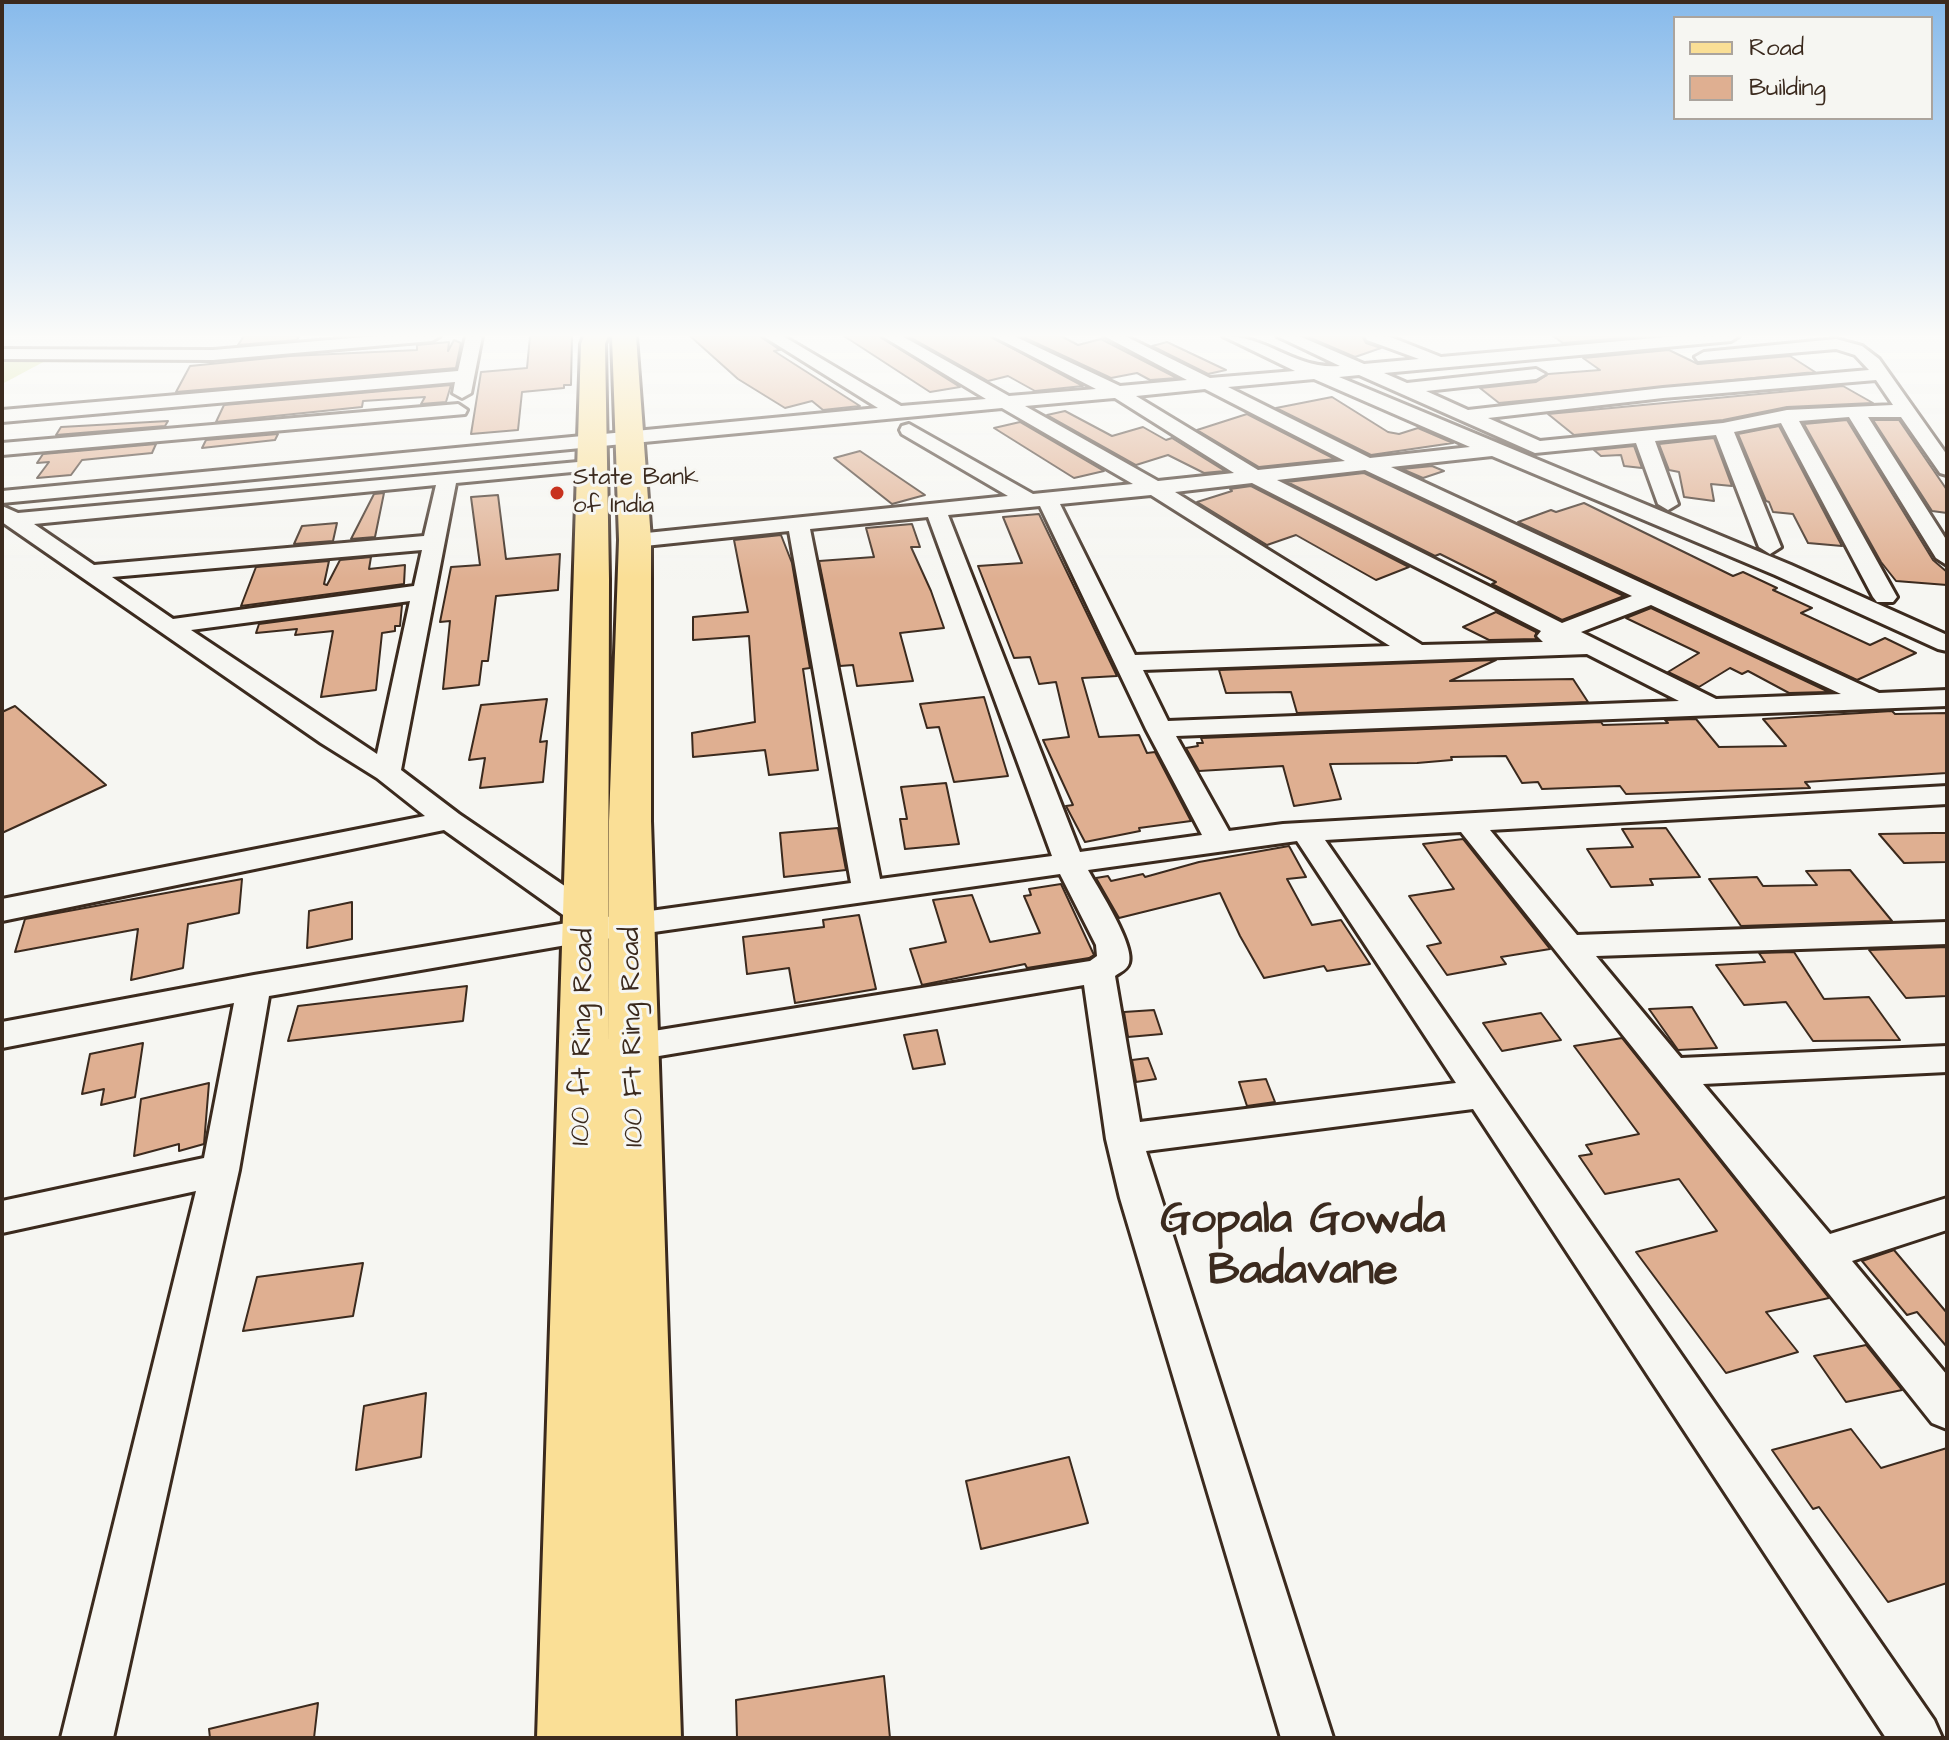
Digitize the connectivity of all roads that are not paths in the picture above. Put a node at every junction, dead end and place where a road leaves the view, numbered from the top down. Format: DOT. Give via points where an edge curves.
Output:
graph roads {
  1 [pos="456,417"];
  2 [pos="610,417"];
  3 [pos="620,417"];
  4 [pos="897,417"];
  5 [pos="931,417"];
  6 [pos="1043,417"];
  7 [pos="1158,417"];
  8 [pos="1273,417"];
  9 [pos="1419,417"];
  10 [pos="1474,417"];
  11 [pos="1781,417"];
  12 [pos="1788,417"];
  13 [pos="1859,417"];
  14 [pos="1910,417"];
  15 [pos="1035,418"];
  16 [pos="904,422"];
  17 [pos="1723,429"];
  18 [pos="453,432"];
  19 [pos="878,433"];
  20 [pos="1643,436"];
  21 [pos="1925,438"];
  22 [pos="1947,438"];
  23 [pos="1535,447"];
  24 [pos="2,449"];
  25 [pos="1494,450"];
  26 [pos="618,451"];
  27 [pos="1365,463"];
  28 [pos="1947,469"];
  29 [pos="1253,476"];
  30 [pos="447,479"];
  31 [pos="1155,488"];
  32 [pos="1038,500"];
  33 [pos="1668,504"];
  34 [pos="935,508"];
  35 [pos="6,513"];
  36 [pos="798,523"];
  37 [pos="635,540"];
  38 [pos="434,542"];
  39 [pos="1770,547"];
  40 [pos="1947,558"];
  41 [pos="93,572"];
  42 [pos="424,592"];
  43 [pos="1651,597"];
  44 [pos="1885,597"];
  45 [pos="1947,624"];
  46 [pos="171,626"];
  47 [pos="1557,631"];
  48 [pos="1947,644"];
  49 [pos="1589,648"];
  50 [pos="1531,649"];
  51 [pos="1417,652"];
  52 [pos="1128,663"];
  53 [pos="1947,698"];
  54 [pos="1873,700"];
  55 [pos="1709,706"];
  56 [pos="1159,729"];
  57 [pos="396,731"];
  58 [pos="357,754"];
  59 [pos="387,772"];
  60 [pos="1947,795"];
  61 [pos="449,820"];
  62 [pos="1469,823"];
  63 [pos="1306,833"];
  64 [pos="1220,842"];
  65 [pos="1069,862"];
  66 [pos="867,890"];
  67 [pos="2,910"];
  68 [pos="601,924"];
  69 [pos="1947,933"];
  70 [pos="1568,946"];
  71 [pos="1098,971"];
  72 [pos="254,987"];
  73 [pos="2,1035"];
  74 [pos="635,1047"];
  75 [pos="1947,1059"];
  76 [pos="1671,1072"];
  77 [pos="1482,1094"];
  78 [pos="1124,1139"];
  79 [pos="220,1170"];
  80 [pos="1947,1214"];
  81 [pos="2,1217"];
  82 [pos="1824,1253"];
  83 [pos="1947,1408"];
  84 [pos="87,1738"];
  85 [pos="575,1738"];
  86 [pos="643,1738"];
  87 [pos="1307,1738"];
  88 [pos="1916,1738"];
  1 -- 18 [label="street"];
  2 -- 26 [label="main road, 100 ft Ring Road"];
  3 -- 26 [label="main road, 100 Ft Ring Road"];
  4 -- 16 [label="street"];
  5 -- 16 [label="street"];
  6 -- 15 [label="street"];
  7 -- 29 [label="street"];
  8 -- 27 [label="street"];
  9 -- 25 [label="street"];
  10 -- 23 [label="street"];
  11 -- 17 [label="street"];
  12 -- 44 [label="street"];
  13 -- 40 [label="street"];
  14 -- 21 [label="street"];
  15 -- 16 [label="street"];
  15 -- 31 [label="street"];
  16 -- 19 [label="street"];
  16 -- 26 [label="street"];
  16 -- 32 [label="street"];
  17 -- 20 [label="street"];
  17 -- 39 [label="street"];
  18 -- 24 [label="street"];
  18 -- 26 [label="street"];
  18 -- 35 [label="street"];
  20 -- 23 [label="street"];
  20 -- 33 [label="street"];
  21 -- 22 [label="street"];
  21 -- 28 [label="street"];
  23 -- 33 [label="street"];
  25 -- 27 [label="street"];
  25 -- 48 [label="street"];
  26 -- 30 [label="street"];
  26 -- 37 [label="main road, 100 Ft Ring Road"];
  26 -- 68 [label="main road, 100 ft Ring Road"];
  27 -- 29 [label="street"];
  27 -- 43 [label="street"];
  29 -- 31 [label="street"];
  29 -- 47 [label="street"];
  30 -- 35 [label="street"];
  30 -- 38 [label="street"];
  31 -- 32 [label="street"];
  31 -- 51 [label="street"];
  32 -- 34 [label="street"];
  32 -- 52 [label="street"];
  33 -- 39 [label="street"];
  34 -- 36 [label="street"];
  34 -- 65 [label="street"];
  35 -- 41 [label="street"];
  36 -- 37 [label="street"];
  36 -- 66 [label="street"];
  37 -- 68 [label="main road, 100 Ft Ring Road" via="630,821"];
  38 -- 41 [label="street"];
  38 -- 42 [label="street"];
  39 -- 44 [label="street"];
  41 -- 46 [label="street"];
  42 -- 46 [label="street"];
  42 -- 57 [label="street"];
  43 -- 47 [label="street"];
  43 -- 54 [label="street"];
  44 -- 45 [label="street"];
  46 -- 58 [label="street"];
  47 -- 49 [label="street"];
  47 -- 50 [label="street"];
  49 -- 50 [label="street"];
  49 -- 55 [label="street"];
  50 -- 51 [label="street"];
  51 -- 52 [label="street"];
  52 -- 56 [label="street"];
  53 -- 54 [label="street"];
  54 -- 55 [label="street"];
  55 -- 56 [label="street"];
  56 -- 64 [label="street"];
  57 -- 58 [label="street"];
  57 -- 59 [label="street"];
  58 -- 59 [label="street"];
  59 -- 61 [label="street"];
  60 -- 62 [label="street"];
  61 -- 67 [label="street"];
  61 -- 68 [label="street"];
  62 -- 63 [label="street"];
  62 -- 70 [label="street"];
  63 -- 64 [label="street"];
  63 -- 77 [label="street"];
  64 -- 65 [label="street"];
  65 -- 66 [label="street"];
  65 -- 71 [label="street" via="1115,953 1114,961"];
  66 -- 68 [label="street"];
  68 -- 72 [label="street"];
  68 -- 74 [label="main road, 100 Ft Ring Road"];
  68 -- 85 [label="main road, 100 ft Ring Road"];
  69 -- 70 [label="street"];
  70 -- 76 [label="street"];
  71 -- 74 [label="street"];
  71 -- 78 [label="street"];
  72 -- 73 [label="street"];
  72 -- 79 [label="street"];
  74 -- 86 [label="main road, 100 Ft Ring Road"];
  75 -- 76 [label="street"];
  76 -- 82 [label="street"];
  77 -- 78 [label="street"];
  77 -- 88 [label="street"];
  78 -- 87 [label="street"];
  79 -- 81 [label="street"];
  79 -- 84 [label="street"];
  80 -- 82 [label="street"];
  82 -- 83 [label="street"];
}
